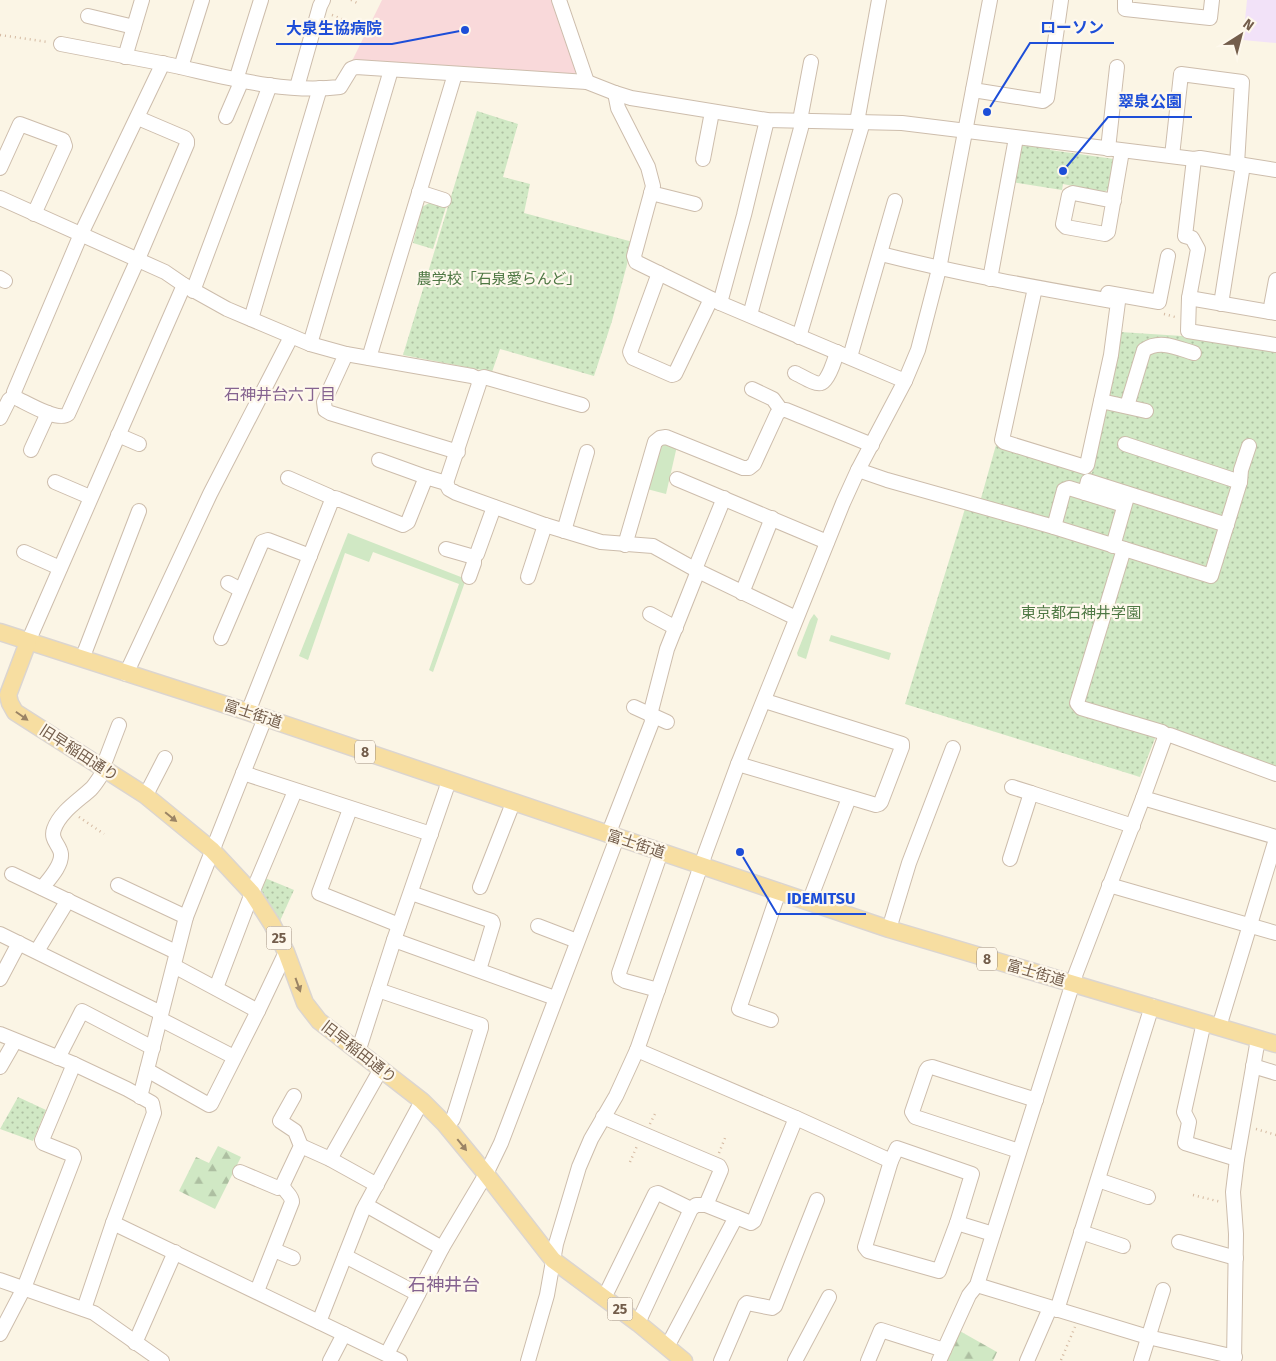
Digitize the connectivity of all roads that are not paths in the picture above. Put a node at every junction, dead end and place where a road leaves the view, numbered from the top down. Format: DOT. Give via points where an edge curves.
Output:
graph roads {
  1 [pos="142,0"];
  2 [pos="202,0"];
  3 [pos="261,0"];
  4 [pos="323,0"];
  5 [pos="559,0"];
  6 [pos="879,0"];
  7 [pos="990,0"];
  8 [pos="1061,0"];
  9 [pos="1126,0"];
  10 [pos="1212,0"];
  11 [pos="88,16"];
  12 [pos="134,28"];
  13 [pos="61,44"];
  14 [pos="125,57"];
  15 [pos="811,62"];
  16 [pos="163,63"];
  17 [pos="181,67"];
  18 [pos="1118,67"];
  19 [pos="391,70"];
  20 [pos="455,74"];
  21 [pos="238,81"];
  22 [pos="586,82"];
  23 [pos="270,85"];
  24 [pos="297,87"];
  25 [pos="320,88"];
  26 [pos="973,90"];
  27 [pos="615,93"];
  28 [pos="712,112"];
  29 [pos="226,117"];
  30 [pos="138,118"];
  31 [pos="767,120"];
  32 [pos="801,122"];
  33 [pos="860,122"];
  34 [pos="966,131"];
  35 [pos="1016,138"];
  36 [pos="1108,149"];
  37 [pos="1122,151"];
  38 [pos="1172,156"];
  39 [pos="703,159"];
  40 [pos="1194,159"];
  41 [pos="1240,164"];
  42 [pos="0,168"];
  43 [pos="1276,170"];
  44 [pos="419,192"];
  45 [pos="651,193"];
  46 [pos="0,198"];
  47 [pos="444,200"];
  48 [pos="896,201"];
  49 [pos="1114,201"];
  50 [pos="695,204"];
  51 [pos="34,214"];
  52 [pos="81,234"];
  53 [pos="881,254"];
  54 [pos="1168,256"];
  55 [pos="138,260"];
  56 [pos="939,269"];
  57 [pos="659,273"];
  58 [pos="990,279"];
  59 [pos="1276,280"];
  60 [pos="1018,285"];
  61 [pos="189,288"];
  62 [pos="1035,288"];
  63 [pos="1189,298"];
  64 [pos="716,301"];
  65 [pos="1221,304"];
  66 [pos="1273,312"];
  67 [pos="750,315"];
  68 [pos="251,319"];
  69 [pos="291,337"];
  70 [pos="799,337"];
  71 [pos="310,344"];
  72 [pos="1276,345"];
  73 [pos="1194,353"];
  74 [pos="346,354"];
  75 [pos="844,355"];
  76 [pos="369,358"];
  77 [pos="796,373"];
  78 [pos="478,379"];
  79 [pos="905,381"];
  80 [pos="752,389"];
  81 [pos="14,396"];
  82 [pos="1101,401"];
  83 [pos="582,405"];
  84 [pos="1127,406"];
  85 [pos="781,410"];
  86 [pos="1146,411"];
  87 [pos="48,414"];
  88 [pos="0,418"];
  89 [pos="118,435"];
  90 [pos="139,444"];
  91 [pos="1126,444"];
  92 [pos="872,445"];
  93 [pos="1249,446"];
  94 [pos="31,450"];
  95 [pos="458,452"];
  96 [pos="587,452"];
  97 [pos="379,460"];
  98 [pos="858,470"];
  99 [pos="426,477"];
  100 [pos="288,478"];
  101 [pos="677,479"];
  102 [pos="55,482"];
  103 [pos="1240,482"];
  104 [pos="446,483"];
  105 [pos="90,497"];
  106 [pos="724,498"];
  107 [pos="1126,499"];
  108 [pos="332,500"];
  109 [pos="494,507"];
  110 [pos="139,512"];
  111 [pos="772,518"];
  112 [pos="545,525"];
  113 [pos="1227,525"];
  114 [pos="1054,528"];
  115 [pos="564,531"];
  116 [pos="827,542"];
  117 [pos="626,544"];
  118 [pos="1118,548"];
  119 [pos="446,550"];
  120 [pos="24,552"];
  121 [pos="310,556"];
  122 [pos="474,557"];
  123 [pos="60,568"];
  124 [pos="696,570"];
  125 [pos="469,577"];
  126 [pos="528,577"];
  127 [pos="228,583"];
  128 [pos="241,590"];
  129 [pos="742,593"];
  130 [pos="650,614"];
  131 [pos="796,618"];
  132 [pos="676,628"];
  133 [pos="0,632"];
  134 [pos="221,638"];
  135 [pos="28,642"];
  136 [pos="82,659"];
  137 [pos="126,674"];
  138 [pos="765,701"];
  139 [pos="634,707"];
  140 [pos="248,712"];
  141 [pos="652,715"];
  142 [pos="265,718"];
  143 [pos="668,722"];
  144 [pos="119,725"];
  145 [pos="1166,735"];
  146 [pos="953,748"];
  147 [pos="165,758"];
  148 [pos="738,764"];
  149 [pos="103,768"];
  150 [pos="243,773"];
  151 [pos="1276,774"];
  152 [pos="449,781"];
  153 [pos="1012,787"];
  154 [pos="295,791"];
  155 [pos="1030,793"];
  156 [pos="144,795"];
  157 [pos="849,798"];
  158 [pos="1143,798"];
  159 [pos="513,803"];
  160 [pos="350,809"];
  161 [pos="1133,826"];
  162 [pos="431,834"];
  163 [pos="612,837"];
  164 [pos="1276,838"];
  165 [pos="212,850"];
  166 [pos="661,852"];
  167 [pos="1010,858"];
  168 [pos="701,866"];
  169 [pos="12,874"];
  170 [pos="118,885"];
  171 [pos="1109,885"];
  172 [pos="42,888"];
  173 [pos="480,888"];
  174 [pos="779,891"];
  175 [pos="252,893"];
  176 [pos="411,893"];
  177 [pos="68,900"];
  178 [pos="809,902"];
  179 [pos="186,917"];
  180 [pos="399,925"];
  181 [pos="538,926"];
  182 [pos="1251,926"];
  183 [pos="889,929"];
  184 [pos="1276,933"];
  185 [pos="0,934"];
  186 [pos="394,940"];
  187 [pos="577,941"];
  188 [pos="19,942"];
  189 [pos="36,951"];
  190 [pos="286,952"];
  191 [pos="175,959"];
  192 [pos="479,970"];
  193 [pos="0,979"];
  194 [pos="1073,983"];
  195 [pos="216,988"];
  196 [pos="378,990"];
  197 [pos="658,990"];
  198 [pos="555,998"];
  199 [pos="1152,1006"];
  200 [pos="258,1011"];
  201 [pos="160,1016"];
  202 [pos="771,1020"];
  203 [pos="1211,1024"];
  204 [pos="0,1034"];
  205 [pos="1258,1039"];
  206 [pos="15,1041"];
  207 [pos="1276,1044"];
  208 [pos="152,1048"];
  209 [pos="637,1050"];
  210 [pos="358,1052"];
  211 [pos="234,1056"];
  212 [pos="58,1058"];
  213 [pos="74,1064"];
  214 [pos="1253,1066"];
  215 [pos="0,1067"];
  216 [pos="381,1069"];
  217 [pos="147,1070"];
  218 [pos="1276,1073"];
  219 [pos="140,1096"];
  220 [pos="294,1096"];
  221 [pos="1036,1100"];
  222 [pos="422,1101"];
  223 [pos="603,1117"];
  224 [pos="796,1118"];
  225 [pos="447,1126"];
  226 [pos="301,1146"];
  227 [pos="1019,1151"];
  228 [pos="330,1158"];
  229 [pos="1237,1159"];
  230 [pos="891,1160"];
  231 [pos="240,1172"];
  232 [pos="486,1174"];
  233 [pos="1098,1180"];
  234 [pos="377,1185"];
  235 [pos="283,1187"];
  236 [pos="1148,1197"];
  237 [pos="817,1200"];
  238 [pos="706,1204"];
  239 [pos="366,1205"];
  240 [pos="691,1209"];
  241 [pos="736,1217"];
  242 [pos="113,1223"];
  243 [pos="957,1223"];
  244 [pos="1081,1232"];
  245 [pos="993,1234"];
  246 [pos="1179,1242"];
  247 [pos="1123,1246"];
  248 [pos="442,1248"];
  249 [pos="274,1250"];
  250 [pos="175,1252"];
  251 [pos="345,1256"];
  252 [pos="293,1258"];
  253 [pos="1236,1258"];
  254 [pos="552,1260"];
  255 [pos="0,1280"];
  256 [pos="977,1285"];
  257 [pos="24,1288"];
  258 [pos="1163,1290"];
  259 [pos="257,1291"];
  260 [pos="418,1294"];
  261 [pos="829,1297"];
  262 [pos="604,1298"];
  263 [pos="84,1309"];
  264 [pos="1054,1309"];
  265 [pos="319,1322"];
  266 [pos="638,1323"];
  267 [pos="0,1334"];
  268 [pos="344,1334"];
  269 [pos="1148,1337"];
  270 [pos="135,1343"];
  271 [pos="666,1347"];
  272 [pos="387,1354"];
  273 [pos="942,1356"];
  274 [pos="1235,1359"];
  275 [pos="162,1361"];
  276 [pos="330,1361"];
  277 [pos="400,1361"];
  278 [pos="528,1361"];
  279 [pos="684,1361"];
  280 [pos="721,1361"];
  281 [pos="795,1361"];
  282 [pos="868,1361"];
  283 [pos="1028,1361"];
  284 [pos="1141,1361"];
  1 -- 12 [label="street"];
  2 -- 17 [label="street"];
  3 -- 21 [label="street"];
  4 -- 24 [label="street"];
  5 -- 22 [label="street"];
  6 -- 33 [label="street"];
  7 -- 26 [label="street"];
  8 -- 26 [label="street" via="1047,98 1043,101"];
  9 -- 10 [label="street" via="1125,9 1210,18"];
  11 -- 12 [label="street"];
  12 -- 14 [label="street"];
  13 -- 14 [label="street"];
  14 -- 16 [label="street"];
  15 -- 32 [label="street"];
  16 -- 17 [label="street"];
  16 -- 30 [label="street"];
  17 -- 21 [label="street"];
  18 -- 36 [label="street"];
  19 -- 20 [label="street"];
  19 -- 25 [label="street" via="354,67 340,87"];
  19 -- 71 [label="street"];
  20 -- 22 [label="street"];
  20 -- 44 [label="street"];
  21 -- 23 [label="street"];
  21 -- 29 [label="street" via="239,87"];
  22 -- 27 [label="street"];
  23 -- 24 [label="street"];
  23 -- 61 [label="street"];
  24 -- 25 [label="street"];
  25 -- 68 [label="street"];
  26 -- 34 [label="street"];
  27 -- 28 [label="street"];
  27 -- 45 [label="street" via="618,108 648,167 653,186"];
  28 -- 31 [label="street"];
  28 -- 39 [label="street"];
  30 -- 52 [label="street"];
  30 -- 55 [label="street" via="188,141"];
  31 -- 32 [label="street"];
  31 -- 64 [label="street" via="744,215"];
  32 -- 33 [label="street"];
  32 -- 67 [label="street"];
  33 -- 34 [label="street" via="902,123"];
  33 -- 70 [label="street"];
  34 -- 35 [label="street"];
  34 -- 56 [label="street"];
  35 -- 36 [label="street"];
  35 -- 58 [label="street"];
  36 -- 37 [label="street"];
  37 -- 38 [label="street"];
  37 -- 49 [label="street"];
  38 -- 40 [label="street"];
  38 -- 41 [label="street" via="1181,74 1242,82"];
  40 -- 41 [label="street"];
  40 -- 63 [label="street" via="1185,236 1192,238 1198,248"];
  41 -- 43 [label="street"];
  41 -- 65 [label="street"];
  42 -- 51 [label="street" via="20,124 64,140 65,146"];
  44 -- 47 [label="street"];
  44 -- 76 [label="street"];
  45 -- 50 [label="street"];
  45 -- 57 [label="street" via="634,256 636,262"];
  46 -- 51 [label="street"];
  48 -- 53 [label="street"];
  51 -- 52 [label="street"];
  52 -- 55 [label="street"];
  52 -- 81 [label="street"];
  53 -- 56 [label="street"];
  53 -- 75 [label="street"];
  54 -- 60 [label="street" via="1159,302 1019,277"];
  55 -- 61 [label="street"];
  55 -- 87 [label="street" via="68,414 61,417"];
  56 -- 58 [label="street"];
  56 -- 79 [label="street" via="918,350"];
  57 -- 64 [label="street"];
  57 -- 64 [label="street" via="630,352 633,358 675,374"];
  58 -- 60 [label="street"];
  59 -- 66 [label="street"];
  60 -- 62 [label="street"];
  61 -- 68 [label="street"];
  61 -- 89 [label="street"];
  62 -- 82 [label="street" via="1118,302"];
  62 -- 82 [label="street" via="1002,440 1085,467"];
  63 -- 65 [label="street"];
  63 -- 72 [label="street" via="1188,331"];
  64 -- 67 [label="street"];
  65 -- 66 [label="street"];
  67 -- 70 [label="street"];
  68 -- 69 [label="street"];
  69 -- 71 [label="street"];
  69 -- 137 [label="street" via="210,494"];
  70 -- 75 [label="street"];
  71 -- 74 [label="street"];
  73 -- 84 [label="street" via="1165,344 1144,350"];
  74 -- 76 [label="street"];
  74 -- 95 [label="street" via="324,402 325,410"];
  75 -- 77 [label="street" via="823,382"];
  75 -- 79 [label="street"];
  76 -- 78 [label="street"];
  78 -- 83 [label="street" via="484,377"];
  78 -- 95 [label="street"];
  79 -- 92 [label="street"];
  80 -- 85 [label="street" via="773,399"];
  81 -- 87 [label="street"];
  81 -- 88 [label="street"];
  82 -- 84 [label="street"];
  84 -- 86 [label="street"];
  85 -- 92 [label="street"];
  85 -- 117 [label="street" via="749,468 666,437 655,442"];
  87 -- 94 [label="street"];
  89 -- 90 [label="street"];
  89 -- 105 [label="street"];
  91 -- 103 [label="street"];
  92 -- 98 [label="street"];
  93 -- 103 [label="street"];
  95 -- 104 [label="street"];
  96 -- 115 [label="street"];
  97 -- 99 [label="street"];
  98 -- 114 [label="street"];
  98 -- 116 [label="street"];
  99 -- 104 [label="street"];
  99 -- 108 [label="street" via="408,522 403,525 338,499"];
  100 -- 108 [label="street"];
  101 -- 106 [label="street"];
  102 -- 105 [label="street"];
  103 -- 113 [label="street"];
  104 -- 109 [label="street" via="456,493"];
  105 -- 123 [label="street"];
  106 -- 111 [label="street"];
  106 -- 124 [label="street"];
  107 -- 113 [label="street"];
  107 -- 114 [label="street" via="1088,481 1085,493 1070,488 1064,490"];
  107 -- 118 [label="street"];
  108 -- 121 [label="street"];
  109 -- 112 [label="street"];
  109 -- 122 [label="street" via="478,554"];
  110 -- 136 [label="street"];
  111 -- 116 [label="street"];
  111 -- 129 [label="street"];
  112 -- 115 [label="street"];
  112 -- 126 [label="street"];
  113 -- 118 [label="street" via="1211,576"];
  114 -- 118 [label="street"];
  115 -- 117 [label="street" via="601,542"];
  116 -- 131 [label="street"];
  117 -- 124 [label="street" via="653,546"];
  118 -- 145 [label="street" via="1077,704"];
  119 -- 122 [label="street"];
  120 -- 123 [label="street"];
  121 -- 128 [label="street" via="266,540 262,542"];
  121 -- 140 [label="street"];
  122 -- 125 [label="street"];
  123 -- 135 [label="street"];
  124 -- 129 [label="street"];
  124 -- 132 [label="street"];
  127 -- 128 [label="street"];
  128 -- 134 [label="street"];
  129 -- 131 [label="street"];
  130 -- 132 [label="street"];
  131 -- 138 [label="street"];
  132 -- 141 [label="street" via="667,649"];
  133 -- 135 [label="main road, 富士街道 / 8"];
  135 -- 136 [label="main road, 富士街道 / 8"];
  135 -- 149 [label="main road, 旧早稲田通り / 25, one-way" via="8,695 15,712"];
  136 -- 137 [label="main road, 富士街道 / 8"];
  137 -- 140 [label="main road, 富士街道 / 8"];
  138 -- 148 [label="street"];
  138 -- 157 [label="street" via="902,744 879,804"];
  139 -- 141 [label="street"];
  140 -- 142 [label="main road, 富士街道 / 8"];
  141 -- 143 [label="street"];
  141 -- 163 [label="street"];
  142 -- 150 [label="street"];
  142 -- 152 [label="main road, 富士街道 / 8"];
  144 -- 149 [label="street"];
  145 -- 151 [label="street"];
  145 -- 158 [label="street"];
  146 -- 183 [label="street" via="909,863"];
  147 -- 156 [label="street"];
  148 -- 157 [label="street"];
  148 -- 168 [label="street"];
  149 -- 156 [label="main road, 旧早稲田通り / 25"];
  149 -- 172 [label="street" via="93,787 54,827 52,834 61,852 60,860"];
  150 -- 154 [label="street"];
  150 -- 165 [label="street"];
  152 -- 159 [label="main road, 富士街道 / 8"];
  152 -- 162 [label="street"];
  153 -- 155 [label="street"];
  154 -- 160 [label="street"];
  154 -- 175 [label="street"];
  155 -- 161 [label="street"];
  155 -- 167 [label="street"];
  156 -- 165 [label="main road, 旧早稲田通り / 25, one-way"];
  157 -- 178 [label="street"];
  158 -- 161 [label="street"];
  158 -- 164 [label="street"];
  159 -- 163 [label="main road, 富士街道 / 8"];
  159 -- 173 [label="street"];
  160 -- 162 [label="street"];
  160 -- 180 [label="street" via="319,893"];
  161 -- 171 [label="street"];
  162 -- 176 [label="street"];
  163 -- 166 [label="main road, 富士街道 / 8"];
  163 -- 187 [label="street"];
  164 -- 182 [label="street"];
  165 -- 175 [label="main road, 旧早稲田通り / 25"];
  165 -- 179 [label="street"];
  166 -- 168 [label="main road, 富士街道 / 8"];
  166 -- 197 [label="street" via="618,973 625,981"];
  168 -- 174 [label="main road, 富士街道 / 8"];
  168 -- 197 [label="street"];
  169 -- 172 [label="street"];
  170 -- 179 [label="street"];
  171 -- 182 [label="street"];
  171 -- 194 [label="street"];
  172 -- 177 [label="street"];
  174 -- 178 [label="main road, 富士街道 / 8"];
  174 -- 202 [label="street" via="739,1009"];
  175 -- 190 [label="main road, 旧早稲田通り / 25"];
  175 -- 195 [label="street"];
  176 -- 180 [label="street"];
  176 -- 192 [label="street" via="492,921"];
  177 -- 189 [label="street"];
  177 -- 191 [label="street"];
  178 -- 183 [label="main road, 富士街道 / 8"];
  179 -- 191 [label="street"];
  180 -- 186 [label="street"];
  181 -- 187 [label="street"];
  182 -- 184 [label="street"];
  182 -- 203 [label="street"];
  183 -- 194 [label="main road, 富士街道 / 8"];
  185 -- 188 [label="street"];
  186 -- 192 [label="street"];
  186 -- 196 [label="street"];
  187 -- 198 [label="street"];
  188 -- 189 [label="street"];
  188 -- 193 [label="street"];
  189 -- 201 [label="street"];
  190 -- 200 [label="street"];
  190 -- 210 [label="main road, 旧早稲田通り / 25, one-way" via="305,1003 319,1021"];
  191 -- 195 [label="street"];
  191 -- 201 [label="street"];
  192 -- 198 [label="street"];
  194 -- 199 [label="main road, 富士街道 / 8"];
  194 -- 221 [label="street"];
  195 -- 200 [label="street"];
  196 -- 210 [label="street"];
  196 -- 225 [label="street" via="481,1025 453,1119"];
  197 -- 209 [label="street"];
  198 -- 232 [label="street" via="501,1143"];
  199 -- 203 [label="main road, 富士街道 / 8"];
  199 -- 233 [label="street"];
  200 -- 211 [label="street"];
  201 -- 208 [label="street"];
  201 -- 211 [label="street"];
  203 -- 205 [label="main road, 富士街道 / 8"];
  203 -- 229 [label="street" via="1184,1112 1189,1122 1185,1144"];
  204 -- 206 [label="street"];
  205 -- 207 [label="main road, 富士街道 / 8"];
  205 -- 214 [label="street"];
  206 -- 212 [label="street"];
  206 -- 215 [label="street"];
  208 -- 212 [label="street" via="82,1011"];
  208 -- 217 [label="street"];
  209 -- 223 [label="street"];
  209 -- 224 [label="street"];
  210 -- 216 [label="main road, 旧早稲田通り / 25"];
  211 -- 217 [label="street" via="210,1105"];
  212 -- 213 [label="street"];
  213 -- 219 [label="street"];
  213 -- 257 [label="street" via="42,1142 74,1158"];
  214 -- 218 [label="street"];
  214 -- 229 [label="street"];
  216 -- 222 [label="main road, 旧早稲田通り / 25"];
  216 -- 228 [label="street"];
  217 -- 219 [label="street"];
  219 -- 242 [label="street" via="152,1103 154,1113"];
  220 -- 226 [label="street" via="280,1121 295,1131"];
  221 -- 227 [label="street"];
  221 -- 227 [label="street" via="932,1067 926,1071 912,1112 915,1117"];
  222 -- 225 [label="main road, 旧早稲田通り / 25"];
  222 -- 234 [label="street"];
  223 -- 238 [label="street" via="721,1167"];
  223 -- 254 [label="street" via="576,1174"];
  224 -- 230 [label="street"];
  224 -- 241 [label="street" via="754,1221 751,1223"];
  225 -- 232 [label="main road, 旧早稲田通り / 25, one-way"];
  226 -- 228 [label="street"];
  226 -- 235 [label="street"];
  227 -- 245 [label="street"];
  228 -- 234 [label="street"];
  229 -- 253 [label="street" via="1233,1192"];
  230 -- 243 [label="street" via="899,1148 970,1172 972,1175"];
  230 -- 243 [label="street" via="866,1249 939,1271"];
  231 -- 235 [label="street" via="278,1188"];
  232 -- 248 [label="street"];
  232 -- 254 [label="main road, 旧早稲田通り / 25"];
  233 -- 236 [label="street"];
  233 -- 244 [label="street"];
  234 -- 239 [label="street"];
  235 -- 249 [label="street" via="292,1202"];
  237 -- 280 [label="street" via="775,1306 747,1303"];
  238 -- 240 [label="street" via="697,1204"];
  238 -- 241 [label="street"];
  239 -- 248 [label="street"];
  239 -- 251 [label="street"];
  240 -- 262 [label="street" via="655,1194"];
  240 -- 266 [label="street"];
  241 -- 271 [label="street"];
  242 -- 250 [label="street"];
  242 -- 263 [label="street"];
  243 -- 245 [label="street"];
  244 -- 247 [label="street"];
  244 -- 264 [label="street"];
  245 -- 256 [label="street"];
  246 -- 253 [label="street"];
  248 -- 260 [label="street"];
  249 -- 252 [label="street"];
  249 -- 259 [label="street"];
  250 -- 259 [label="street"];
  250 -- 270 [label="street"];
  251 -- 260 [label="street"];
  251 -- 265 [label="street"];
  253 -- 274 [label="street"];
  254 -- 262 [label="main road, 旧早稲田通り / 25"];
  254 -- 278 [label="street"];
  255 -- 257 [label="street"];
  256 -- 264 [label="street"];
  256 -- 273 [label="street" via="969,1295"];
  257 -- 263 [label="street"];
  257 -- 267 [label="street"];
  258 -- 269 [label="street"];
  259 -- 265 [label="street"];
  260 -- 272 [label="street"];
  261 -- 281 [label="street"];
  262 -- 266 [label="main road, 旧早稲田通り / 25"];
  263 -- 270 [label="street"];
  264 -- 269 [label="street"];
  264 -- 283 [label="street"];
  265 -- 268 [label="street"];
  266 -- 271 [label="main road, 旧早稲田通り / 25"];
  268 -- 272 [label="street"];
  268 -- 276 [label="street"];
  269 -- 274 [label="street"];
  269 -- 284 [label="street"];
  270 -- 275 [label="street"];
  271 -- 279 [label="main road, 旧早稲田通り / 25"];
  272 -- 277 [label="street"];
  273 -- 282 [label="street" via="881,1330"];
}
